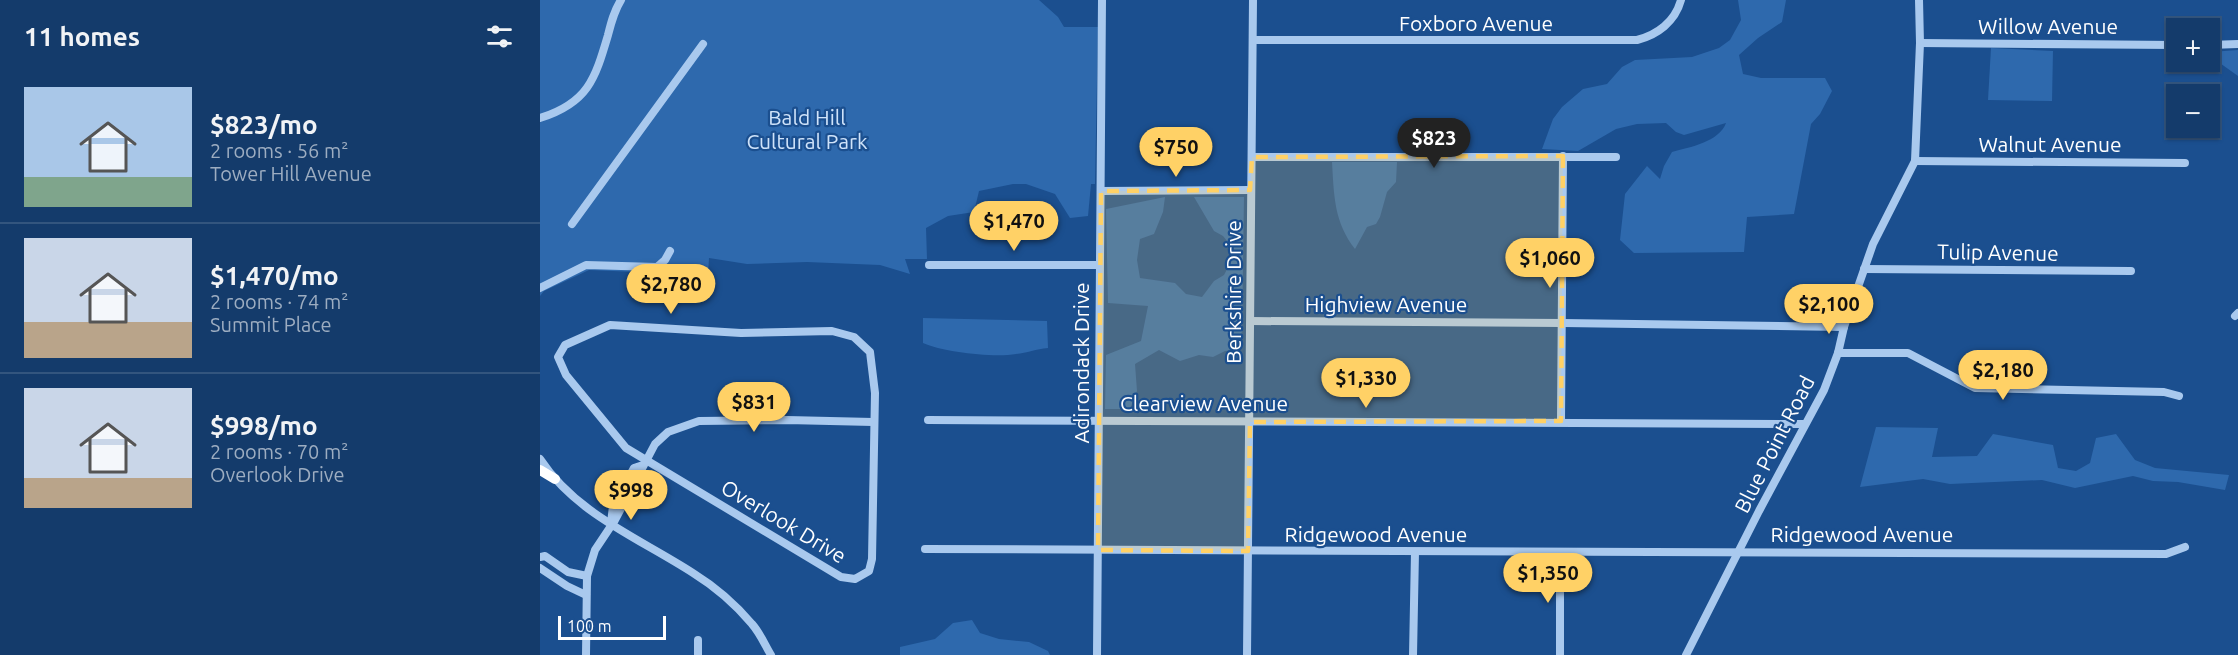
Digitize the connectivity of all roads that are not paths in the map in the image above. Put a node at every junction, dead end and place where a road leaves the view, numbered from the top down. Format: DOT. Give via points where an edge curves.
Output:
graph roads {
  1 [pos="621,0"];
  2 [pos="1102,0"];
  3 [pos="1253,0"];
  4 [pos="1681,0"];
  5 [pos="1919,0"];
  6 [pos="1253,40"];
  7 [pos="1920,43"];
  8 [pos="703,44"];
  9 [pos="2238,44"];
  10 [pos="2166,45"];
  11 [pos="2220,45"];
  12 [pos="540,118"];
  13 [pos="1563,156"];
  14 [pos="1616,156"];
  15 [pos="1252,157"];
  16 [pos="1915,161"];
  17 [pos="2185,163"];
  18 [pos="1250,190"];
  19 [pos="1101,191"];
  20 [pos="572,224"];
  21 [pos="670,251"];
  22 [pos="929,265"];
  23 [pos="1099,265"];
  24 [pos="1864,270"];
  25 [pos="2131,271"];
  26 [pos="540,288"];
  27 [pos="1251,321"];
  28 [pos="1563,323"];
  29 [pos="1844,327"];
  30 [pos="1838,353"];
  31 [pos="2179,396"];
  32 [pos="928,420"];
  33 [pos="1099,421"];
  34 [pos="1561,421"];
  35 [pos="873,422"];
  36 [pos="1250,422"];
  37 [pos="1804,424"];
  38 [pos="540,459"];
  39 [pos="645,462"];
  40 [pos="540,470"];
  41 [pos="555,479"];
  42 [pos="616,521"];
  43 [pos="2185,547"];
  44 [pos="925,549"];
  45 [pos="1098,550"];
  46 [pos="1248,551"];
  47 [pos="1415,552"];
  48 [pos="1739,552"];
  49 [pos="1560,553"];
  50 [pos="540,557"];
  51 [pos="540,568"];
  52 [pos="587,576"];
  53 [pos="586,595"];
  54 [pos="698,640"];
  55 [pos="586,655"];
  56 [pos="698,655"];
  57 [pos="771,655"];
  58 [pos="1097,655"];
  59 [pos="1247,655"];
  60 [pos="1413,655"];
  61 [pos="1560,655"];
  62 [pos="1686,655"];
  1 -- 12 [label="street" via="596,75 587,90 573,102"];
  2 -- 19 [label="street, Adirondack Drive"];
  3 -- 6 [label="street, Berkshire Drive"];
  4 -- 6 [label="street, Foxboro Avenue" via="1666,26 1636,40"];
  5 -- 7 [label="street, Blue Point Road"];
  6 -- 15 [label="street, Berkshire Drive"];
  7 -- 10 [label="street, Willow Avenue"];
  7 -- 16 [label="street, Blue Point Road"];
  8 -- 20 [label="street"];
  9 -- 11 [label="street"];
  13 -- 14 [label="street"];
  13 -- 15 [label="street"];
  13 -- 28 [label="street"];
  15 -- 18 [label="street, Berkshire Drive"];
  16 -- 17 [label="street, Walnut Avenue"];
  16 -- 24 [label="street, Blue Point Road"];
  18 -- 19 [label="street"];
  18 -- 27 [label="street, Berkshire Drive"];
  19 -- 23 [label="street, Adirondack Drive"];
  21 -- 26 [label="street" via="657,267 586,265"];
  22 -- 23 [label="street"];
  23 -- 33 [label="street, Adirondack Drive"];
  24 -- 25 [label="street, Tulip Avenue"];
  24 -- 29 [label="street, Blue Point Road"];
  27 -- 28 [label="street, Highview Avenue"];
  27 -- 36 [label="street, Berkshire Drive"];
  28 -- 29 [label="street, Highview Avenue"];
  28 -- 34 [label="street"];
  29 -- 30 [label="street, Blue Point Road"];
  30 -- 31 [label="street" via="1908,353 1975,388 2164,392"];
  30 -- 37 [label="street, Blue Point Road" via="1824,390"];
  32 -- 33 [label="street, Clearview Avenue"];
  33 -- 36 [label="street, Clearview Avenue"];
  33 -- 45 [label="street, Adirondack Drive"];
  34 -- 36 [label="street, Clearview Avenue"];
  34 -- 37 [label="street, Clearview Avenue"];
  35 -- 39 [label="street" via="699,421 668,432 654,444"];
  35 -- 39 [label="street, Overlook Drive" via="872,559 869,572 855,579 841,577 805,557"];
  35 -- 39 [label="street, Overlook Drive" via="870,352 854,337 832,331 741,333 610,325 565,345 558,357 566,375 626,448"];
  36 -- 46 [label="street, Berkshire Drive"];
  37 -- 48 [label="street, Blue Point Road"];
  38 -- 41 [label="street"];
  39 -- 42 [label="street" via="641,479"];
  39 -- 42 [label="street" via="634,468 613,506"];
  40 -- 41 [label="highway"];
  41 -- 42 [label="street" via="574,498"];
  42 -- 52 [label="street" via="595,550"];
  42 -- 57 [label="street" via="728,600 753,624"];
  43 -- 48 [label="street, Ridgewood Avenue" via="2166,554"];
  44 -- 45 [label="street, Ridgewood Avenue"];
  45 -- 46 [label="street, Ridgewood Avenue"];
  45 -- 58 [label="street, Adirondack Drive"];
  46 -- 47 [label="street, Ridgewood Avenue"];
  46 -- 59 [label="street, Berkshire Drive"];
  47 -- 49 [label="street, Ridgewood Avenue"];
  47 -- 60 [label="street"];
  48 -- 49 [label="street, Ridgewood Avenue"];
  48 -- 62 [label="street, Blue Point Road"];
  49 -- 61 [label="street"];
  50 -- 52 [label="street" via="545,556 568,572"];
  51 -- 53 [label="street"];
  52 -- 53 [label="street"];
  53 -- 55 [label="street"];
  54 -- 56 [label="street"];
}
